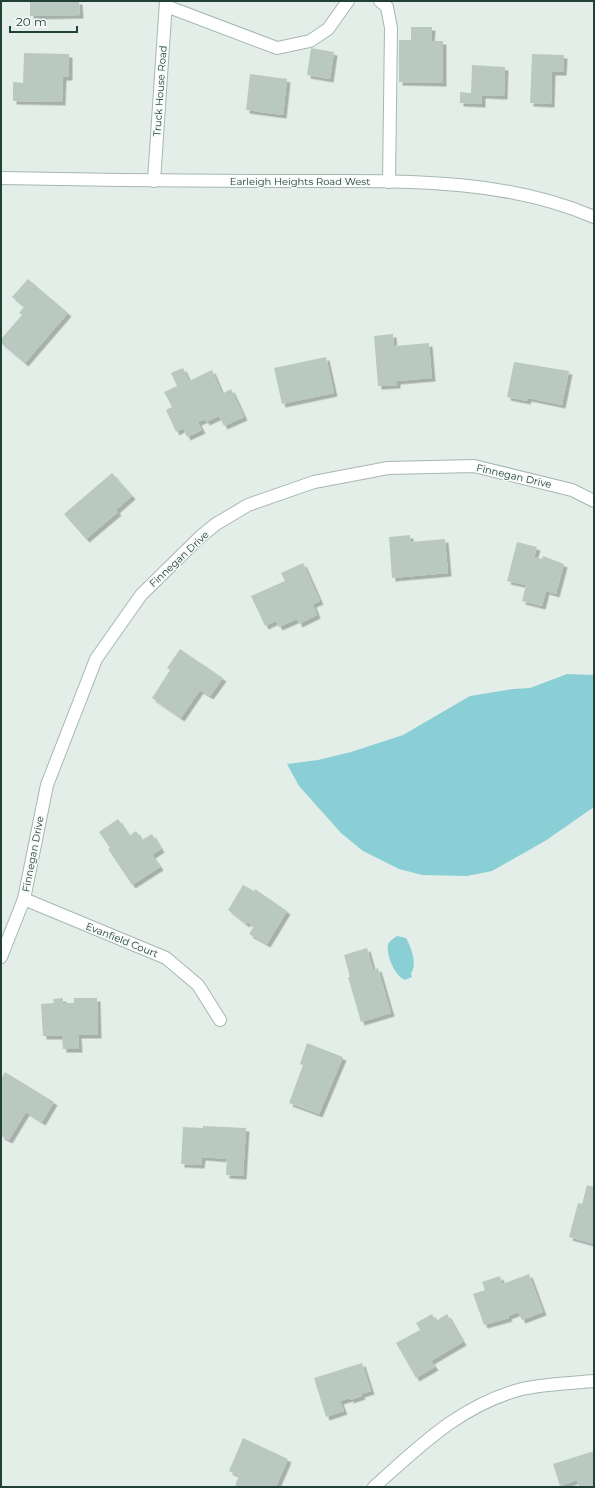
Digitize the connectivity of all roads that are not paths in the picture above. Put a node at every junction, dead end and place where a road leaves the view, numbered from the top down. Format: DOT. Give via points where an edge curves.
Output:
graph roads {
  1 [pos="348,1"];
  2 [pos="380,1"];
  3 [pos="166,4"];
  4 [pos="1,178"];
  5 [pos="154,181"];
  6 [pos="389,182"];
  7 [pos="594,217"];
  8 [pos="594,501"];
  9 [pos="24,899"];
  10 [pos="1,957"];
  11 [pos="220,1020"];
  12 [pos="594,1381"];
  13 [pos="374,1487"];
  1 -- 3 [label="street" via="328,28 310,42 277,48"];
  2 -- 6 [label="street" via="387,7 391,28"];
  3 -- 5 [label="street, Truck House Road"];
  4 -- 5 [label="street, Earleigh Heights Road West"];
  5 -- 6 [label="street, Earleigh Heights Road West"];
  6 -- 7 [label="street, Earleigh Heights Road West" via="460,185 530,195"];
  8 -- 9 [label="street, Finnegan Drive" via="572,490 474,466 388,468 314,482 248,505 216,524 141,595 96,659 47,785"];
  9 -- 10 [label="street, Finnegan Drive"];
  9 -- 11 [label="street, Evanfield Court" via="166,958 198,985"];
  12 -- 13 [label="street" via="522,1389 487,1402 440,1428"];
}
